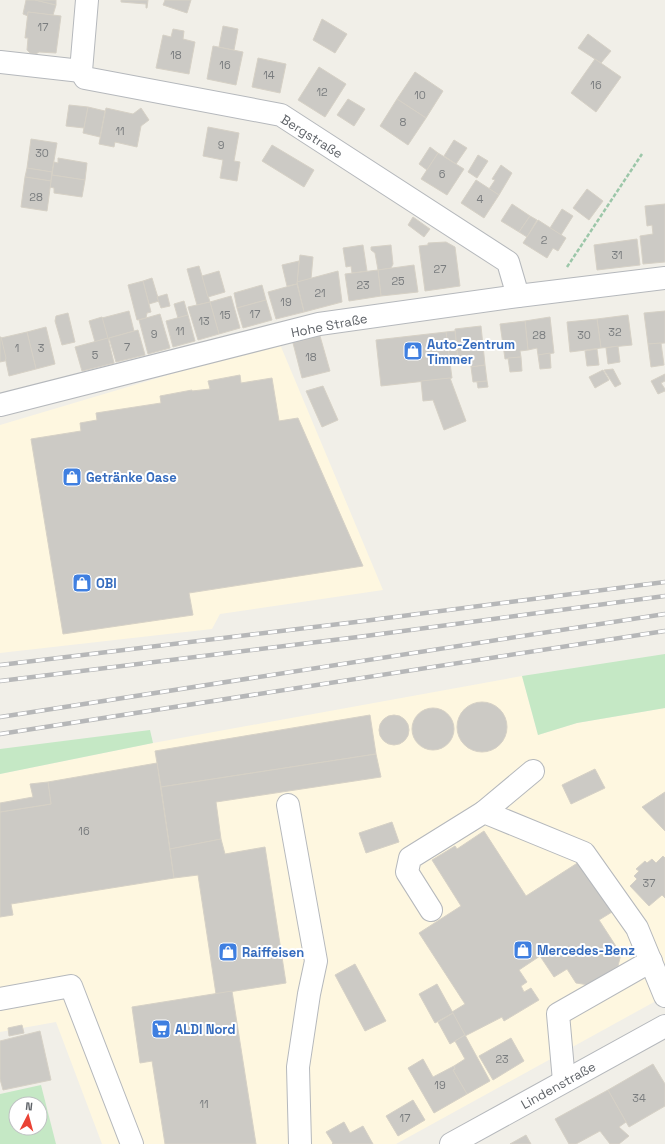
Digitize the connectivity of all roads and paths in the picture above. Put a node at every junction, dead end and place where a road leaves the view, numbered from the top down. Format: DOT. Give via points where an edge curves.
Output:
graph roads {
  1 [pos="87,0"];
  2 [pos="0,62"];
  3 [pos="81,71"];
  4 [pos="642,154"];
  5 [pos="665,278"];
  6 [pos="564,290"];
  7 [pos="518,296"];
  8 [pos="0,405"];
  9 [pos="533,771"];
  10 [pos="288,805"];
  11 [pos="484,812"];
  12 [pos="431,910"];
  13 [pos="651,961"];
  14 [pos="665,996"];
  15 [pos="0,999"];
  16 [pos="665,1026"];
  17 [pos="564,1081"];
  18 [pos="132,1144"];
  19 [pos="300,1144"];
  20 [pos="451,1144"];
  1 -- 3 [label="street"];
  2 -- 3 [label="street"];
  3 -- 7 [label="street, Bergstraße" via="85,78 281,115 508,262"];
  4 -- 6 [label="path" via="563,272"];
  5 -- 6 [label="street, Hohe Straße"];
  6 -- 7 [label="street, Hohe Straße"];
  7 -- 8 [label="street, Hohe Straße" via="320,324"];
  9 -- 11 [label="street"];
  10 -- 19 [label="street" via="316,961 298,1067"];
  11 -- 12 [label="street" via="410,858 407,872"];
  11 -- 13 [label="street" via="584,853 637,928"];
  13 -- 14 [label="street"];
  13 -- 17 [label="street" via="558,1014"];
  15 -- 18 [label="street" via="71,986"];
  16 -- 17 [label="street, Lindenstraße"];
  17 -- 20 [label="street, Lindenstraße"];
}
